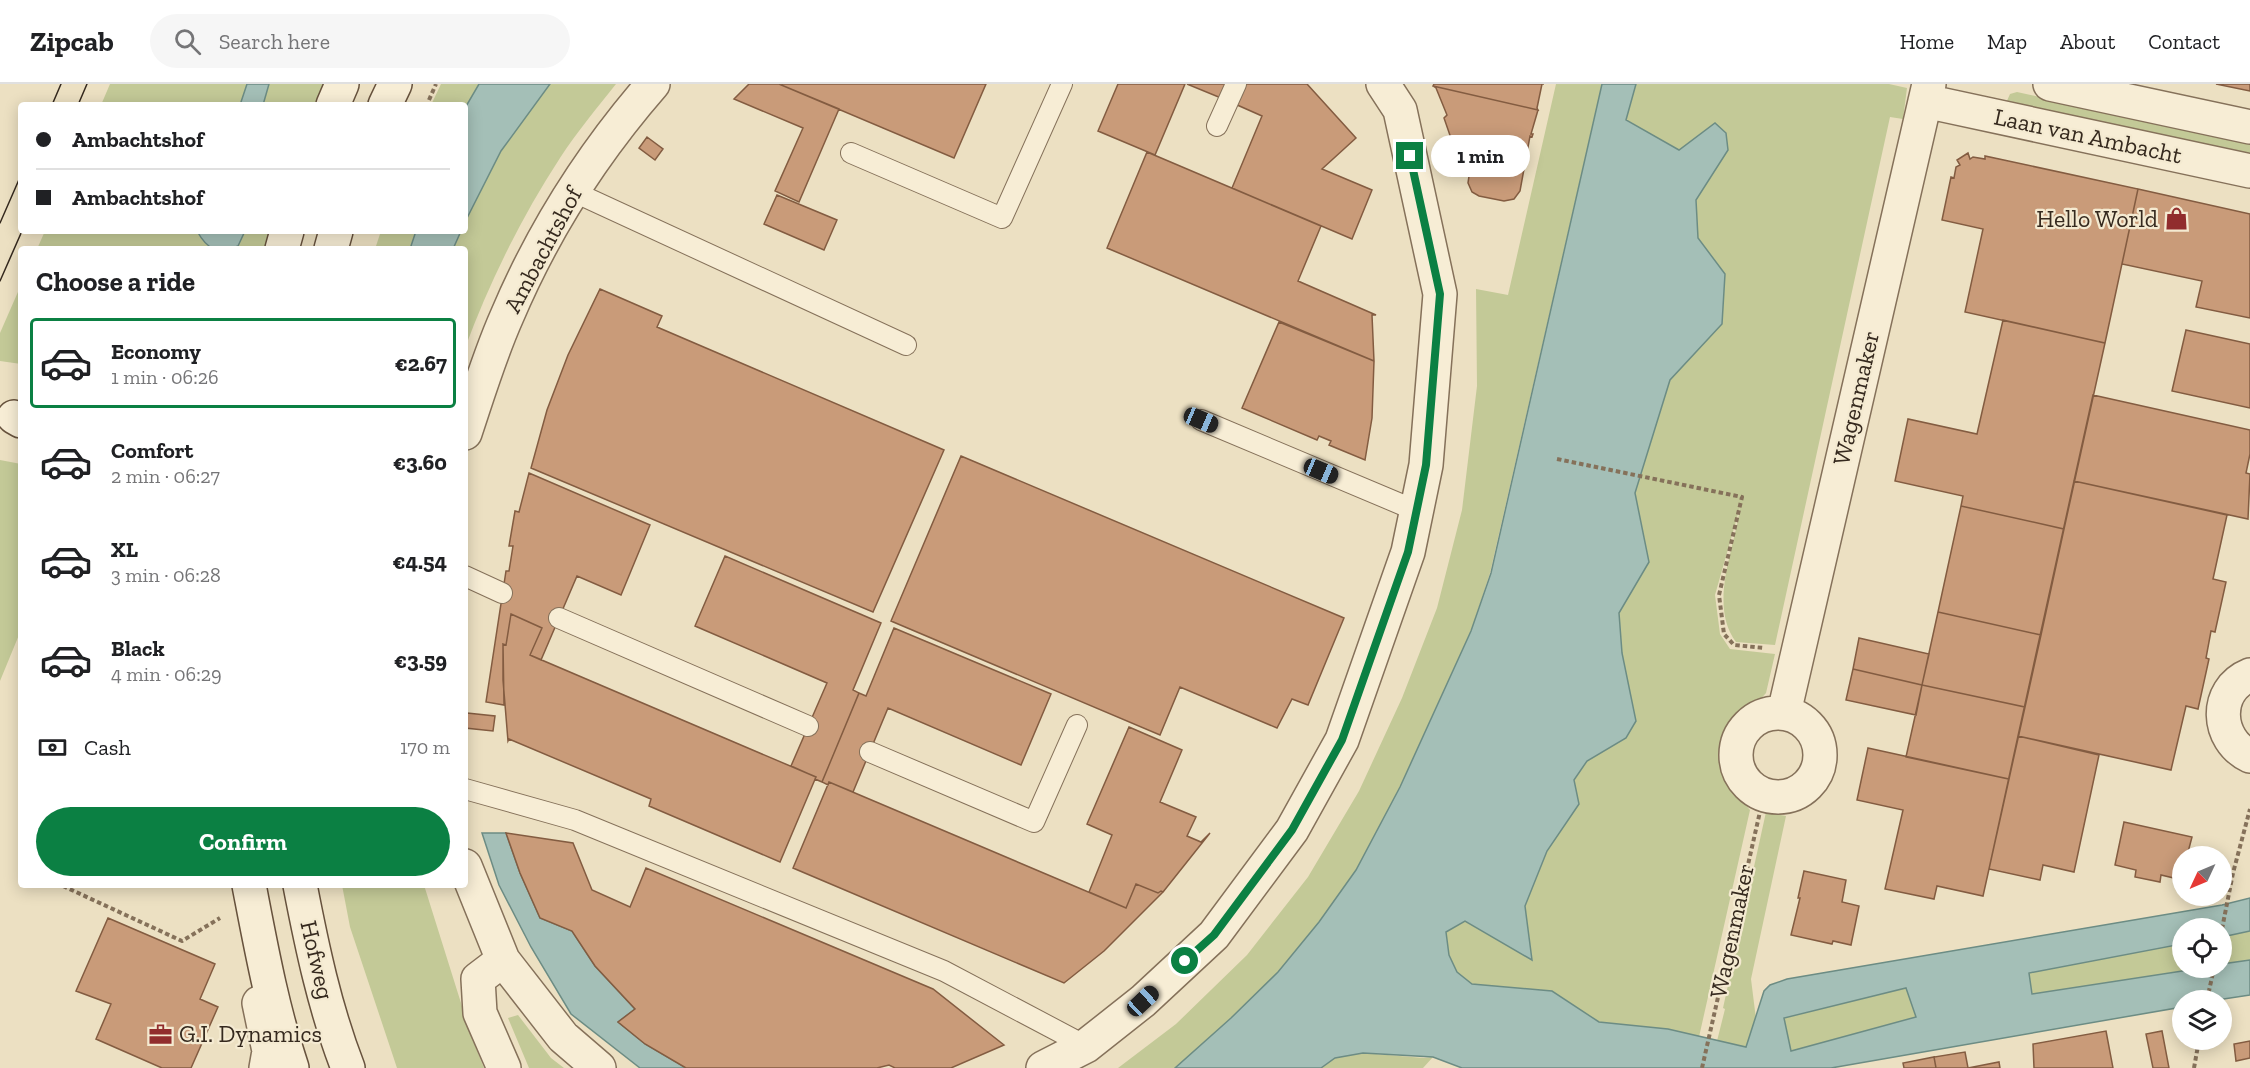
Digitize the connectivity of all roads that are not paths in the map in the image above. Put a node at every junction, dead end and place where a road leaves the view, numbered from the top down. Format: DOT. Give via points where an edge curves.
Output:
graph roads {
  1 [pos="342,84"];
  2 [pos="395,84"];
  3 [pos="653,84"];
  4 [pos="1062,84"];
  5 [pos="1236,84"];
  6 [pos="1383,84"];
  7 [pos="2050,84"];
  8 [pos="1927,92"];
  9 [pos="334,102"];
  10 [pos="386,102"];
  11 [pos="1217,126"];
  12 [pos="2250,127"];
  13 [pos="851,153"];
  14 [pos="2250,171"];
  15 [pos="572,191"];
  16 [pos="906,345"];
  17 [pos="1201,420"];
  18 [pos="468,424"];
  19 [pos="1417,512"];
  20 [pos="468,577"];
  21 [pos="502,593"];
  22 [pos="559,618"];
  23 [pos="2250,675"];
  24 [pos="1784,713"];
  25 [pos="1077,725"];
  26 [pos="808,726"];
  27 [pos="870,752"];
  28 [pos="2250,756"];
  29 [pos="468,790"];
  30 [pos="468,873"];
  31 [pos="250,888"];
  32 [pos="301,888"];
  33 [pos="263,959"];
  34 [pos="503,960"];
  35 [pos="1086,1046"];
  36 [pos="266,1068"];
  37 [pos="292,1068"];
  38 [pos="348,1068"];
  39 [pos="504,1068"];
  40 [pos="598,1068"];
  41 [pos="1043,1068"];
  1 -- 9 [label="street"];
  2 -- 10 [label="street"];
  3 -- 15 [label="street, Ambachtshof" via="605,142"];
  4 -- 13 [label="lane" via="1002,218"];
  5 -- 11 [label="lane"];
  6 -- 19 [label="street" via="1400,110 1440,294 1426,465"];
  7 -- 12 [label="street, Laan van Ambacht"];
  8 -- 14 [label="street, Laan van Ambacht"];
  8 -- 24 [label="street, Wagenmaker"];
  15 -- 16 [label="lane"];
  15 -- 18 [label="street, Ambachtshof" via="507,316"];
  17 -- 19 [label="lane"];
  19 -- 35 [label="street" via="1408,552 1342,740 1292,830 1214,935 1143,1001"];
  20 -- 21 [label="lane"];
  22 -- 26 [label="lane"];
  23 -- 28 [label="street" via="2232,688 2223,705 2223,720 2235,747"];
  24 -- 24 [label="street" via="1798,717 1816,738 1820,751 1818,765 1813,778 1791,795 1764,794 1743,777 1737,765 1738,744 1747,726 1758,718"];
  25 -- 27 [label="lane" via="1034,822"];
  29 -- 35 [label="lane" via="575,820 944,971"];
  30 -- 34 [label="street"];
  31 -- 33 [label="street"];
  32 -- 38 [label="street, Hofweg" via="333,1030"];
  33 -- 36 [label="street" via="254,979 269,1050"];
  33 -- 37 [label="street"];
  34 -- 39 [label="street" via="478,980 480,1013"];
  34 -- 40 [label="street" via="562,1037"];
  35 -- 41 [label="street"];
}
